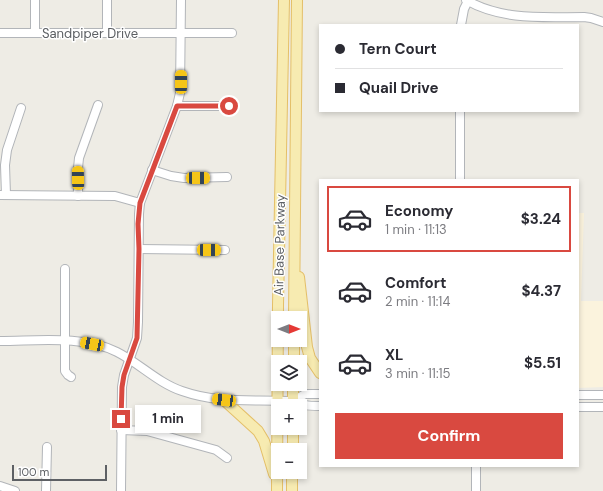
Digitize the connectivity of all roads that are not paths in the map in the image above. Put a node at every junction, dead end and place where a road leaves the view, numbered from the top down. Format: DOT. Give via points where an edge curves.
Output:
graph roads {
  1 [pos="35,0"];
  2 [pos="107,0"];
  3 [pos="181,0"];
  4 [pos="284,0"];
  5 [pos="297,0"];
  6 [pos="467,0"];
  7 [pos="603,22"];
  8 [pos="461,24"];
  9 [pos="107,32"];
  10 [pos="0,33"];
  11 [pos="35,33"];
  12 [pos="181,33"];
  13 [pos="232,33"];
  14 [pos="98,105"];
  15 [pos="177,106"];
  16 [pos="229,106"];
  17 [pos="21,108"];
  18 [pos="460,112"];
  19 [pos="152,170"];
  20 [pos="227,178"];
  21 [pos="460,179"];
  22 [pos="3,195"];
  23 [pos="78,196"];
  24 [pos="140,203"];
  25 [pos="139,249"];
  26 [pos="295,249"];
  27 [pos="225,250"];
  28 [pos="65,270"];
  29 [pos="294,311"];
  30 [pos="0,340"];
  31 [pos="65,341"];
  32 [pos="130,360"];
  33 [pos="319,372"];
  34 [pos="71,377"];
  35 [pos="319,394"];
  36 [pos="579,395"];
  37 [pos="603,395"];
  38 [pos="277,399"];
  39 [pos="298,399"];
  40 [pos="224,400"];
  41 [pos="271,400"];
  42 [pos="307,406"];
  43 [pos="319,406"];
  44 [pos="579,407"];
  45 [pos="603,407"];
  46 [pos="121,430"];
  47 [pos="277,435"];
  48 [pos="47,447"];
  49 [pos="227,458"];
  50 [pos="476,467"];
  51 [pos="292,479"];
  52 [pos="0,486"];
  53 [pos="277,488"];
  54 [pos="15,491"];
  55 [pos="46,491"];
  56 [pos="121,491"];
  57 [pos="292,491"];
  58 [pos="476,491"];
  1 -- 11 [label="street"];
  2 -- 9 [label="street"];
  3 -- 12 [label="street"];
  4 -- 38 [label="main road, Air Base Parkway"];
  5 -- 26 [label="main road, Air Base Parkway"];
  6 -- 7 [label="street" via="506,15 584,17"];
  6 -- 8 [label="street"];
  9 -- 11 [label="street, Sandpiper Drive"];
  9 -- 12 [label="street, Sandpiper Drive"];
  10 -- 11 [label="street, Sandpiper Drive"];
  12 -- 13 [label="street, Sandpiper Drive"];
  12 -- 15 [label="street" via="181,82"];
  14 -- 23 [label="street" via="79,158"];
  15 -- 16 [label="street"];
  15 -- 19 [label="street"];
  17 -- 22 [label="street" via="7,150"];
  18 -- 21 [label="street"];
  19 -- 20 [label="street" via="184,178"];
  19 -- 24 [label="street"];
  22 -- 23 [label="street"];
  23 -- 24 [label="street" via="115,196"];
  24 -- 25 [label="street"];
  25 -- 27 [label="street"];
  25 -- 32 [label="street" via="137,338"];
  26 -- 29 [label="main road, Air Base Parkway"];
  26 -- 33 [label="main road" via="307,348"];
  28 -- 31 [label="street"];
  30 -- 31 [label="street"];
  31 -- 32 [label="street" via="100,345"];
  31 -- 34 [label="street" via="65,371"];
  32 -- 40 [label="street" via="180,391"];
  32 -- 46 [label="street" via="122,387"];
  35 -- 39 [label="street" via="305,394"];
  36 -- 37 [label="street"];
  40 -- 41 [label="street"];
  40 -- 53 [label="main road" via="254,426 261,436"];
  42 -- 43 [label="street"];
  44 -- 45 [label="street"];
  46 -- 49 [label="street" via="147,431 216,450"];
  46 -- 56 [label="street"];
  47 -- 53 [label="main road, Air Base Parkway"];
  48 -- 55 [label="street"];
  50 -- 58 [label="street"];
  51 -- 57 [label="main road"];
  52 -- 54 [label="street"];
}
